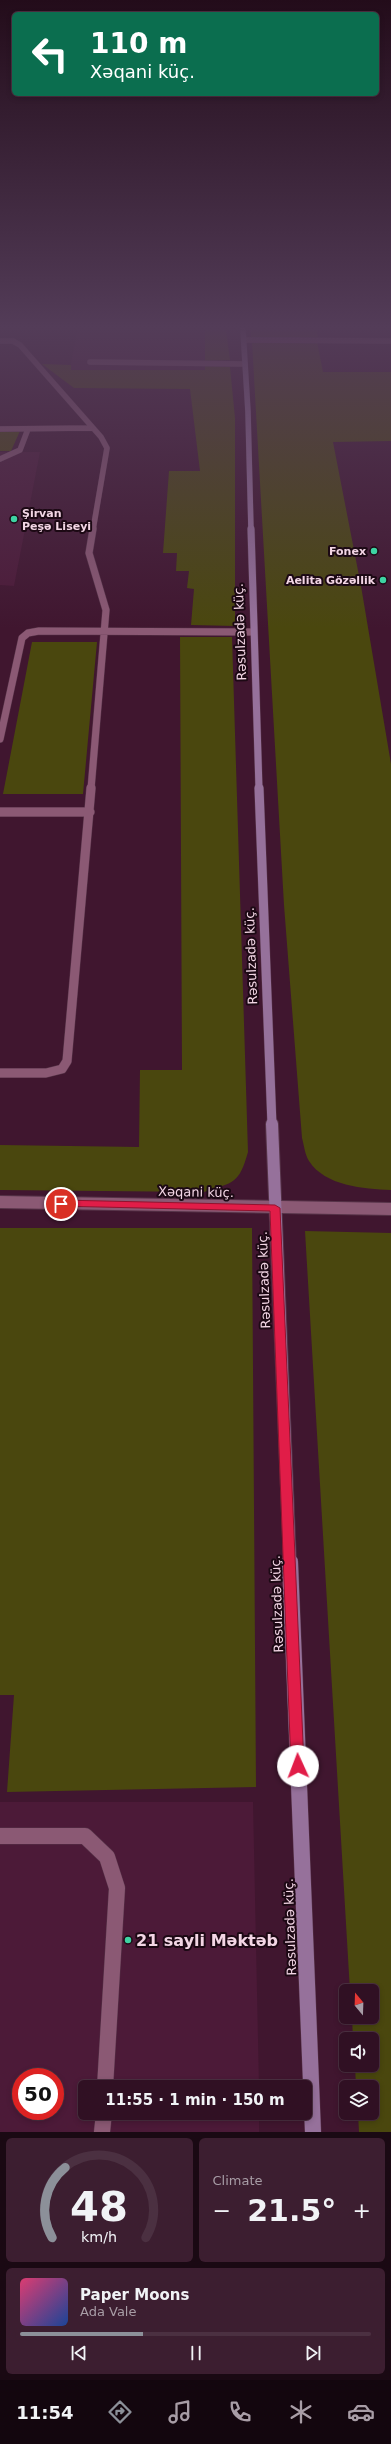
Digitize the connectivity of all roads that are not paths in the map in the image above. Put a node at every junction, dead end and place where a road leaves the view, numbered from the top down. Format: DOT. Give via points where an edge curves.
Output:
graph roads {
  1 [pos="28,429"];
  2 [pos="93,429"];
  3 [pos="247,429"];
  4 [pos="0,459"];
  5 [pos="105,632"];
  6 [pos="253,632"];
  7 [pos="0,739"];
  8 [pos="0,812"];
  9 [pos="90,812"];
  10 [pos="0,1073"];
  11 [pos="0,1202"];
  12 [pos="275,1208"];
  13 [pos="391,1210"];
  14 [pos="0,1836"];
  15 [pos="105,2080"];
  16 [pos="103,2120"];
  17 [pos="102,2132"];
  18 [pos="313,2132"];
  1 -- 4 [label="street" via="20,450"];
  2 -- 5 [label="street" via="107,448 89,554 106,610"];
  3 -- 6 [label="main road, Rəsulzadə küç."];
  5 -- 6 [label="street"];
  5 -- 7 [label="street" via="39,631 28,633 22,638"];
  5 -- 9 [label="street"];
  6 -- 12 [label="main road, Rəsulzadə küç."];
  8 -- 9 [label="street"];
  9 -- 10 [label="street" via="67,1061 62,1069 46,1073"];
  11 -- 12 [label="street, Xəqani küç."];
  12 -- 13 [label="street, Xəqani küç."];
  12 -- 18 [label="main road, Rəsulzadə küç."];
  14 -- 15 [label="street" via="85,1836 107,1856 117,1888"];
  16 -- 17 [label="street"];
}
